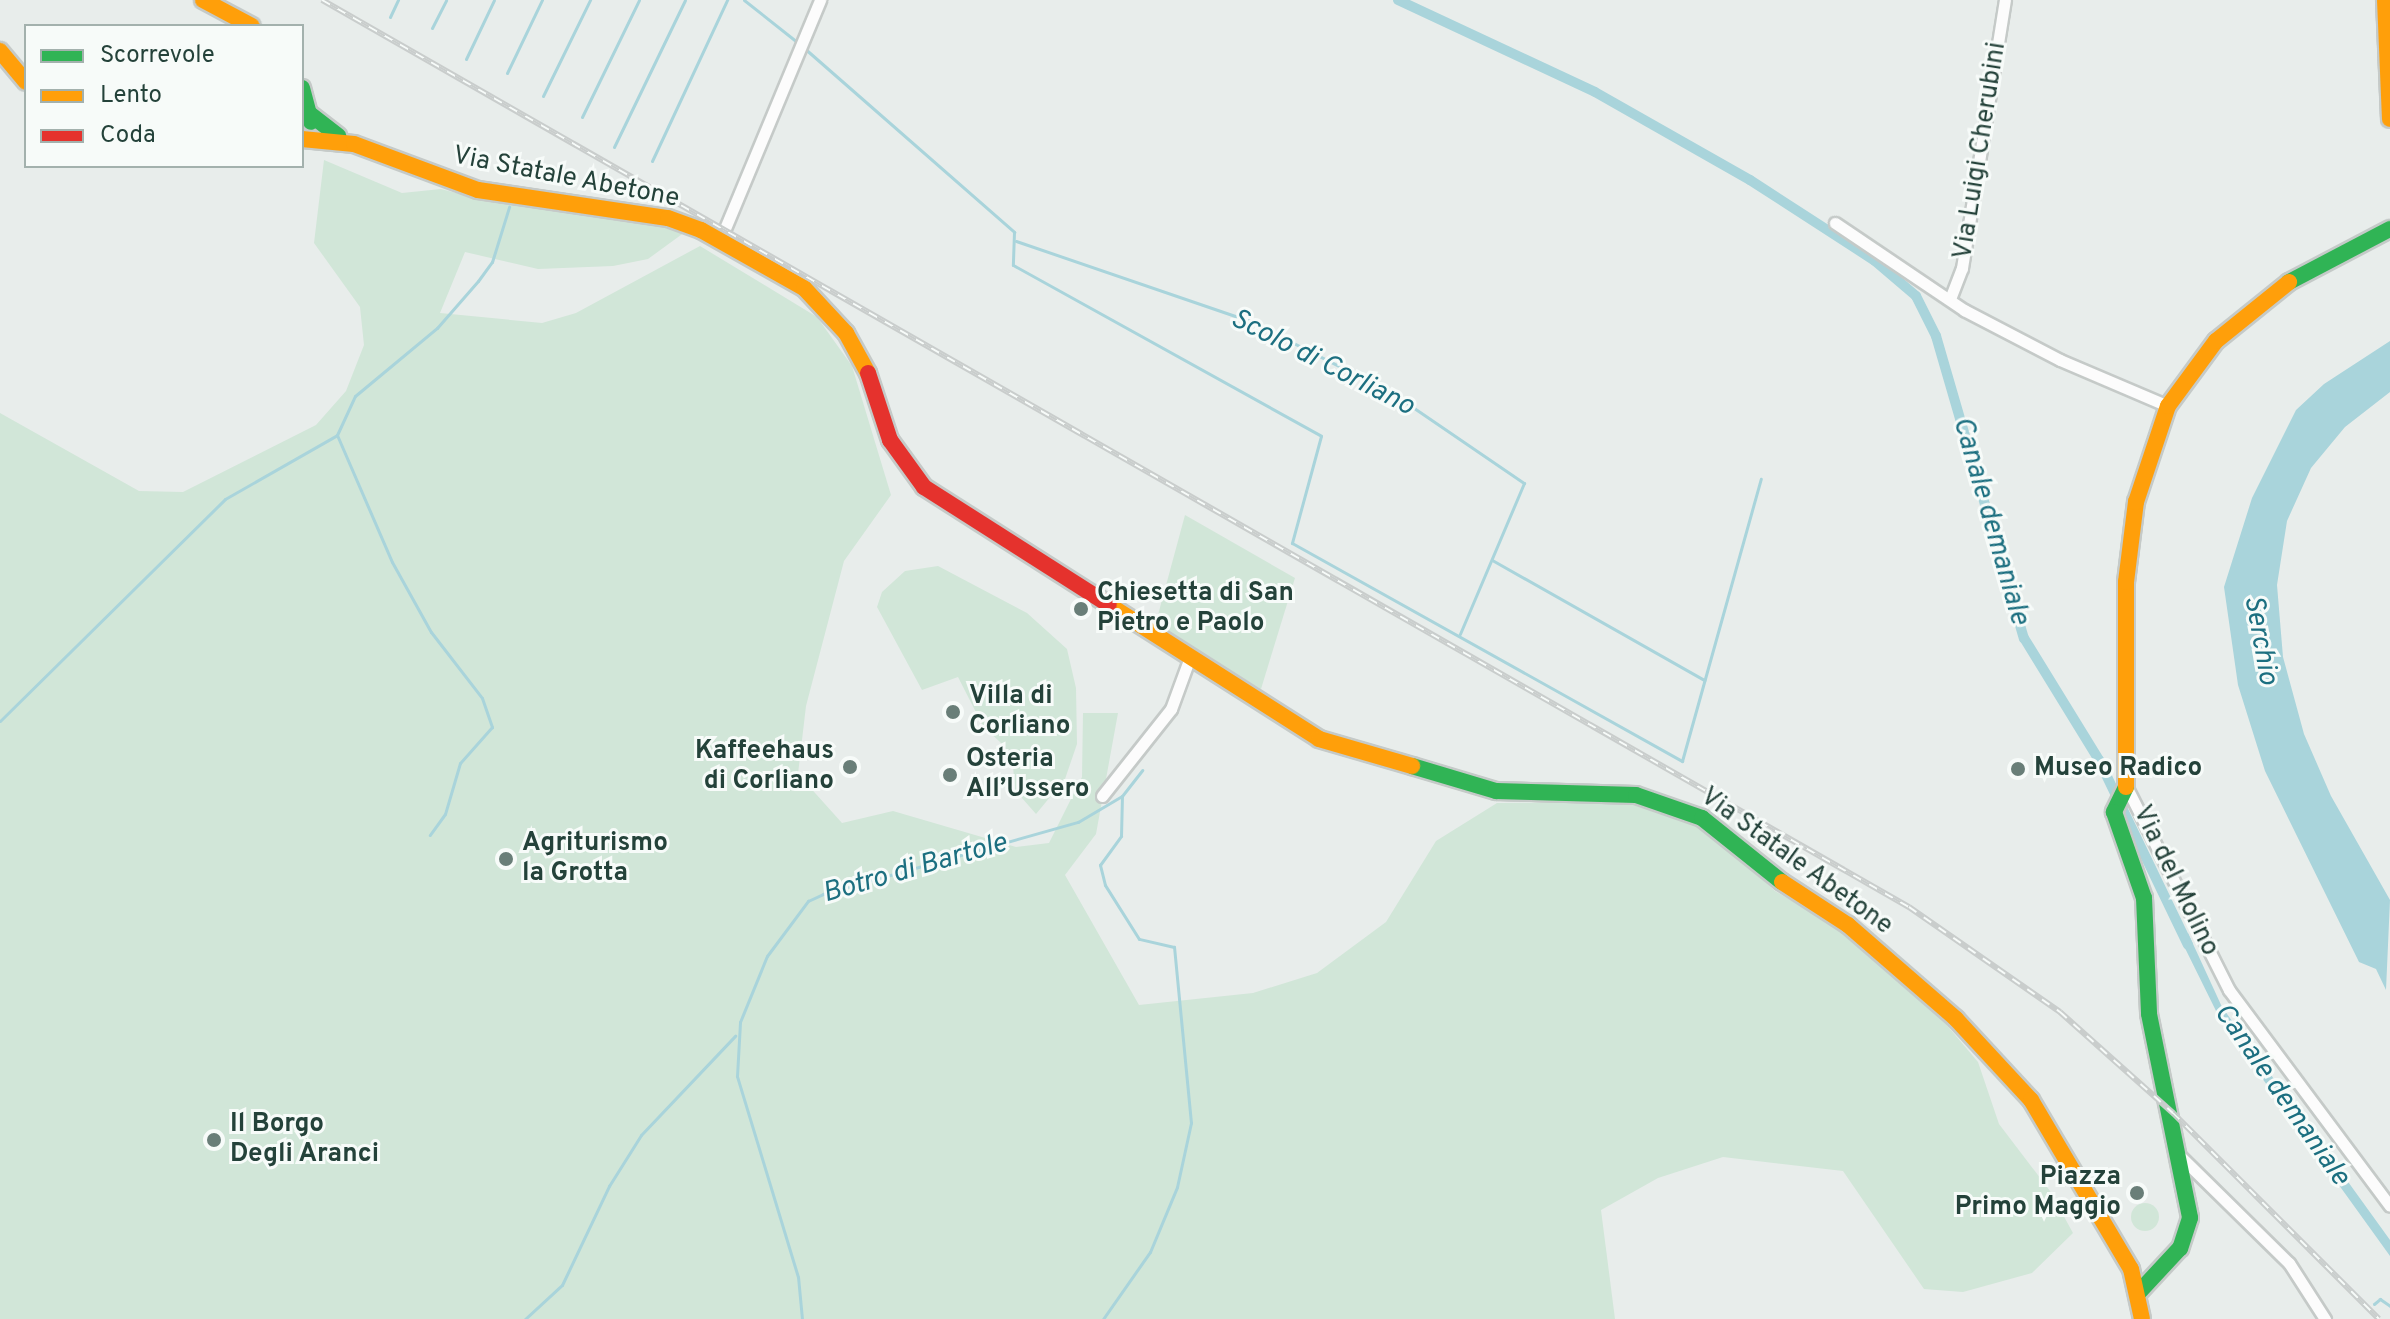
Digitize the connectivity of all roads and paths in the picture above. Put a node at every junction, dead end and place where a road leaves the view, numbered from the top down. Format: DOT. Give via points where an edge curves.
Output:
graph roads {
  1 [pos="203,0"];
  2 [pos="820,0"];
  3 [pos="2005,0"];
  4 [pos="2385,0"];
  5 [pos="248,24"];
  6 [pos="0,51"];
  7 [pos="24,80"];
  8 [pos="304,94"];
  9 [pos="310,114"];
  10 [pos="2390,119"];
  11 [pos="304,133"];
  12 [pos="304,136"];
  13 [pos="354,144"];
  14 [pos="1835,223"];
  15 [pos="726,226"];
  16 [pos="2390,229"];
  17 [pos="1950,299"];
  18 [pos="2168,406"];
  19 [pos="1190,657"];
  20 [pos="1102,796"];
  21 [pos="2123,797"];
  22 [pos="2181,1157"];
  23 [pos="2390,1206"];
  24 [pos="2140,1291"];
  25 [pos="2142,1319"];
  26 [pos="2325,1319"];
  1 -- 5 [label="main road"];
  2 -- 15 [label="street"];
  3 -- 17 [label="street, Via Luigi Cherubini" via="1962,268"];
  4 -- 10 [label="main road"];
  6 -- 7 [label="main road"];
  8 -- 9 [label="main road"];
  9 -- 11 [label="main road"];
  9 -- 13 [label="main road" via="323,128"];
  12 -- 13 [label="main road, Via Statale Abetone"];
  13 -- 19 [label="main road, Via Statale Abetone" via="478,190 678,221 804,288 846,333 869,374 890,440 924,487"];
  14 -- 17 [label="street, Via Luigi Cherubini"];
  16 -- 18 [label="main road" via="2297,275 2259,302 2207,351"];
  17 -- 18 [label="street, Via Luigi Cherubini" via="2060,360"];
  18 -- 21 [label="main road" via="2136,502 2129,551"];
  19 -- 20 [label="street" via="1171,709"];
  19 -- 24 [label="main road, Via Statale Abetone" via="1335,746 1510,793 1600,792 1656,798 1713,826 1779,880 1848,925 1956,1019 2048,1123"];
  21 -- 22 [label="main road" via="2116,823 2144,898 2149,1014"];
  21 -- 23 [label="street, Via del Molino" via="2229,990"];
  22 -- 24 [label="main road" via="2190,1218 2187,1233"];
  22 -- 26 [label="street" via="2289,1263"];
  24 -- 25 [label="main road, Via Statale Abetone"];
}
